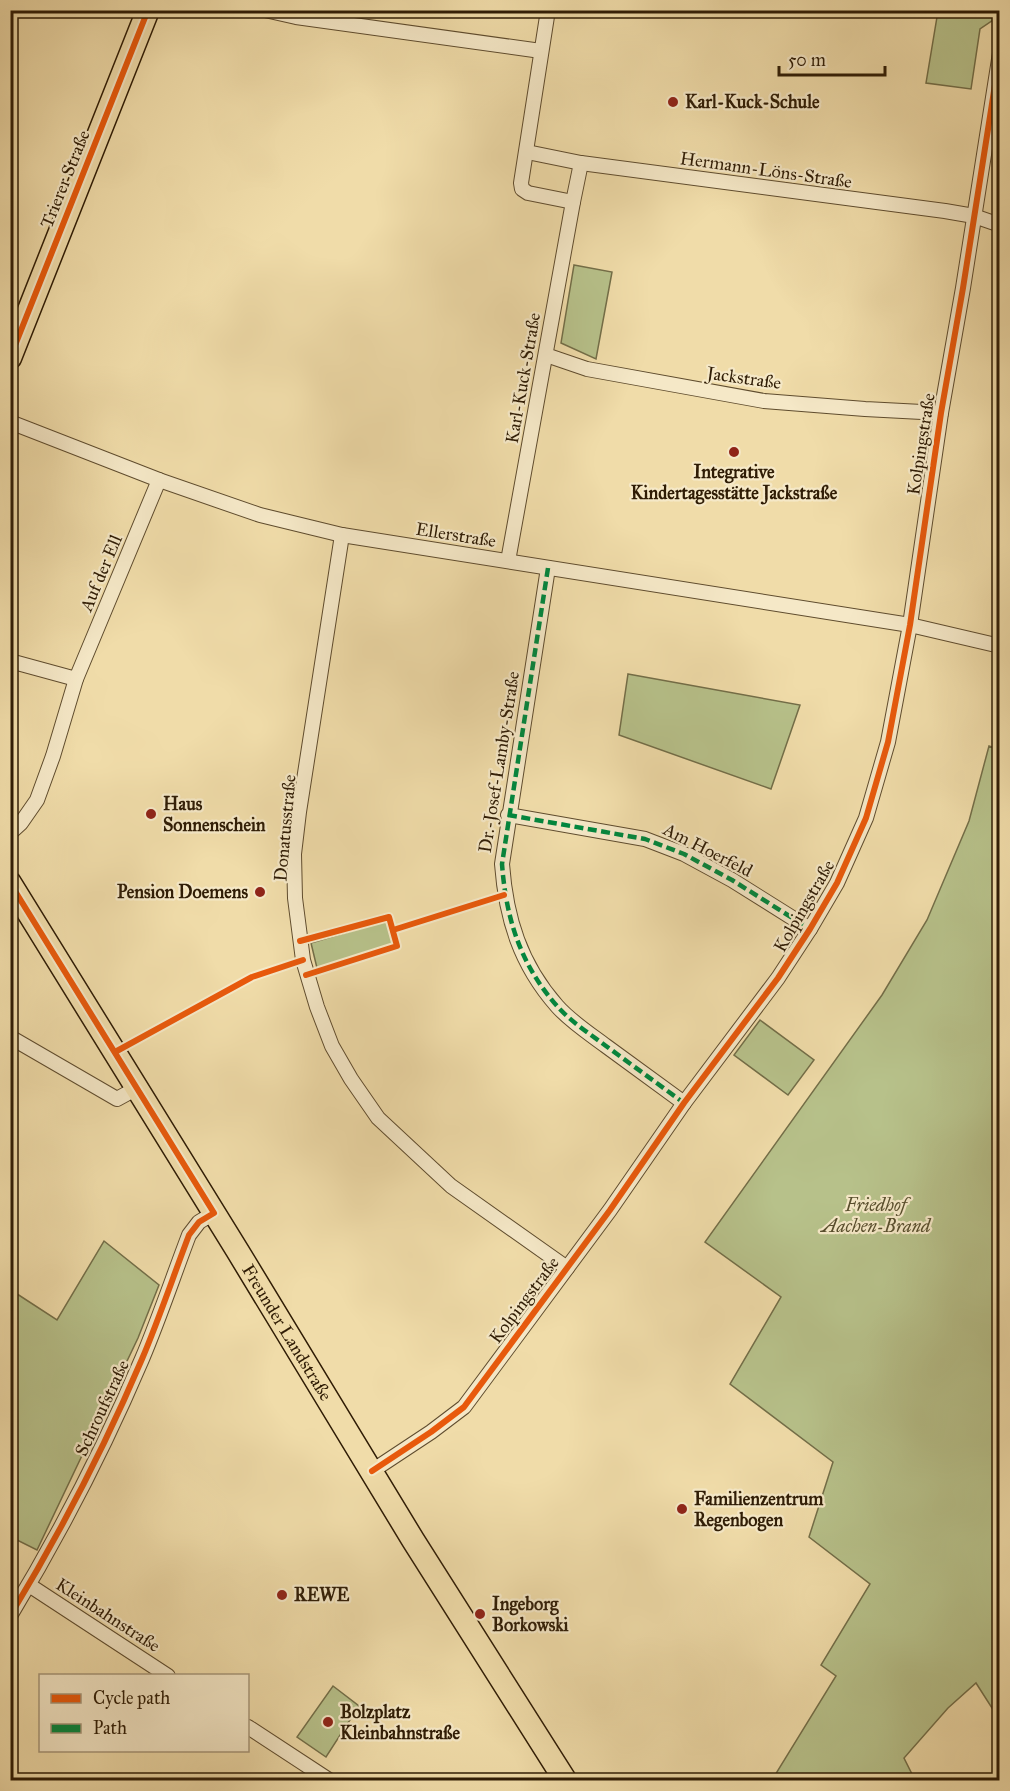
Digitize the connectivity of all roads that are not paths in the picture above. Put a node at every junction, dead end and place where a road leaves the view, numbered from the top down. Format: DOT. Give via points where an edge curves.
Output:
graph roads {
  1 [pos="148,10"];
  2 [pos="265,10"];
  3 [pos="548,10"];
  4 [pos="542,51"];
  5 [pos="999,53"];
  6 [pos="527,152"];
  7 [pos="581,164"];
  8 [pos="573,202"];
  9 [pos="974,216"];
  10 [pos="999,225"];
  11 [pos="16,328"];
  12 [pos="546,355"];
  13 [pos="10,358"];
  14 [pos="940,413"];
  15 [pos="10,422"];
  16 [pos="159,480"];
  17 [pos="342,535"];
  18 [pos="508,561"];
  19 [pos="548,568"];
  20 [pos="910,625"];
  21 [pos="949,633"];
  22 [pos="999,636"];
  23 [pos="999,646"];
  24 [pos="10,661"];
  25 [pos="76,679"];
  26 [pos="508,815"];
  27 [pos="10,833"];
  28 [pos="10,883"];
  29 [pos="810,929"];
  30 [pos="10,1037"];
  31 [pos="137,1088"];
  32 [pos="684,1103"];
  33 [pos="214,1213"];
  34 [pos="567,1268"];
  35 [pos="372,1471"];
  36 [pos="29,1586"];
  37 [pos="10,1616"];
  38 [pos="165,1674"];
  39 [pos="249,1728"];
  40 [pos="329,1780"];
  41 [pos="566,1780"];
  1 -- 11 [label="main road, Trierer Straße"];
  2 -- 4 [label="street"];
  3 -- 4 [label="street"];
  4 -- 6 [label="street"];
  5 -- 9 [label="street, Kolpingstraße"];
  6 -- 7 [label="street, Hermann-Löns-Straße"];
  6 -- 8 [label="street" via="522,189"];
  7 -- 8 [label="street, Karl-Kuck-Straße"];
  7 -- 9 [label="street, Hermann-Löns-Straße"];
  8 -- 12 [label="street, Karl-Kuck-Straße"];
  9 -- 10 [label="street, Hermann-Löns-Straße"];
  9 -- 14 [label="street, Kolpingstraße"];
  11 -- 13 [label="main road, Trierer Straße"];
  12 -- 14 [label="street, Jackstraße" via="587,369 764,401"];
  12 -- 18 [label="street, Karl-Kuck-Straße"];
  14 -- 20 [label="street, Kolpingstraße"];
  15 -- 16 [label="street, Ellerstraße"];
  16 -- 17 [label="street, Ellerstraße" via="260,514"];
  16 -- 25 [label="street, Auf der Ell"];
  17 -- 18 [label="street, Ellerstraße"];
  17 -- 34 [label="street, Donatusstraße" via="294,854 295,898 306,975 332,1046 378,1118 451,1186"];
  18 -- 19 [label="street, Ellerstraße"];
  19 -- 20 [label="street, Ellerstraße"];
  19 -- 26 [label="street, Dr.-Josef-Lamby-Straße"];
  20 -- 21 [label="street, Ellerstraße"];
  20 -- 29 [label="street, Kolpingstraße" via="888,742 866,818 837,883"];
  21 -- 22 [label="street"];
  21 -- 23 [label="street"];
  24 -- 25 [label="street"];
  25 -- 27 [label="street, Auf der Ell" via="37,800"];
  26 -- 29 [label="street, Am Hoerfeld" via="645,839 684,854 732,880"];
  26 -- 32 [label="street, Dr.-Josef-Lamby-Straße" via="502,864 504,895 528,965 542,988 586,1031"];
  28 -- 31 [label="main road, Freunder Landstraße"];
  29 -- 32 [label="street, Kolpingstraße"];
  30 -- 31 [label="street" via="117,1099"];
  31 -- 33 [label="main road, Freunder Landstraße"];
  32 -- 34 [label="street, Kolpingstraße"];
  33 -- 35 [label="main road, Freunder Landstraße"];
  33 -- 36 [label="street, Schroufstraße" via="199,1222 189,1235 109,1431"];
  34 -- 35 [label="street, Kolpingstraße" via="464,1407"];
  35 -- 41 [label="main road, Freunder Landstraße"];
  36 -- 37 [label="street, Schroufstraße"];
  36 -- 38 [label="street, Kleinbahnstraße"];
  39 -- 40 [label="street"];
}
